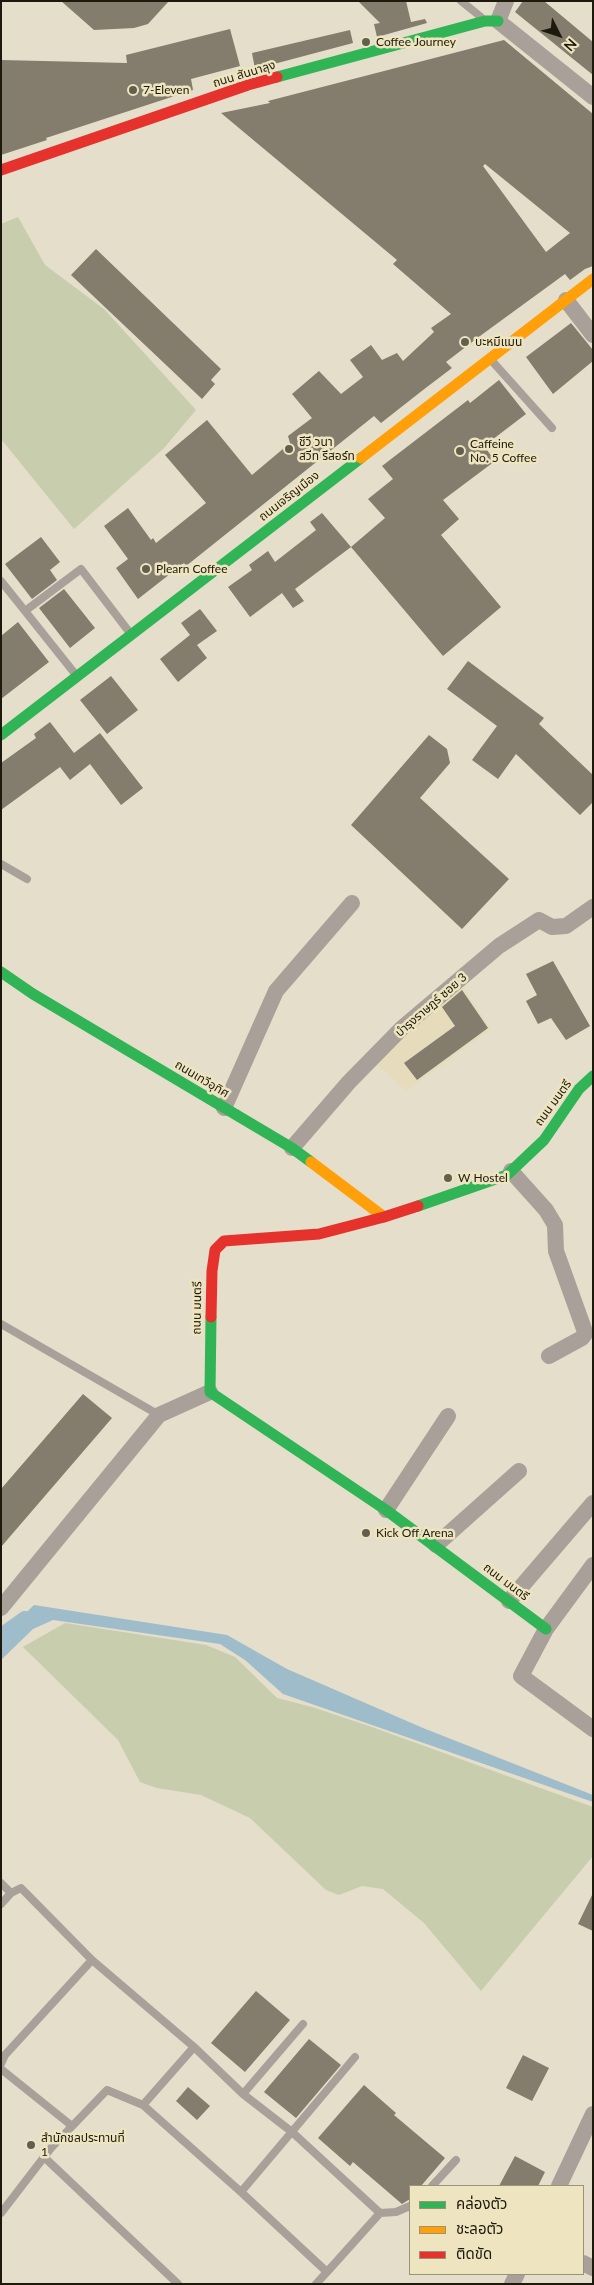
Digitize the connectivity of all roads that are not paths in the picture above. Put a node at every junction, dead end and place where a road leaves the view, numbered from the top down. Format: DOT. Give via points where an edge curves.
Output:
graph roads {
  1 [pos="461,1"];
  2 [pos="506,1"];
  3 [pos="492,21"];
  4 [pos="593,97"];
  5 [pos="1,170"];
  6 [pos="593,279"];
  7 [pos="566,300"];
  8 [pos="593,335"];
  9 [pos="490,358"];
  10 [pos="552,428"];
  11 [pos="1,581"];
  12 [pos="24,611"];
  13 [pos="131,635"];
  14 [pos="77,676"];
  15 [pos="1,735"];
  16 [pos="1,864"];
  17 [pos="27,879"];
  18 [pos="352,903"];
  19 [pos="593,907"];
  20 [pos="1,972"];
  21 [pos="593,1076"];
  22 [pos="224,1108"];
  23 [pos="292,1148"];
  24 [pos="511,1171"];
  25 [pos="384,1216"];
  26 [pos="1,1324"];
  27 [pos="549,1356"];
  28 [pos="210,1392"];
  29 [pos="159,1415"];
  30 [pos="448,1416"];
  31 [pos="519,1470"];
  32 [pos="593,1503"];
  33 [pos="386,1510"];
  34 [pos="436,1545"];
  35 [pos="593,1565"];
  36 [pos="509,1601"];
  37 [pos="1,1608"];
  38 [pos="546,1630"];
  39 [pos="593,1729"];
  40 [pos="1,1883"];
  41 [pos="11,1893"];
  42 [pos="1,1904"];
  43 [pos="92,1960"];
  44 [pos="303,2024"];
  45 [pos="194,2047"];
  46 [pos="3,2054"];
  47 [pos="355,2057"];
  48 [pos="1,2064"];
  49 [pos="1,2069"];
  50 [pos="243,2094"];
  51 [pos="143,2105"];
  52 [pos="593,2114"];
  53 [pos="72,2126"];
  54 [pos="292,2132"];
  55 [pos="44,2157"];
  56 [pos="456,2160"];
  57 [pos="433,2185"];
  58 [pos="559,2185"];
  59 [pos="241,2192"];
  60 [pos="409,2206"];
  61 [pos="1,2213"];
  62 [pos="380,2213"];
  63 [pos="327,2272"];
  64 [pos="178,2284"];
  65 [pos="316,2284"];
  1 -- 3 [label="lane"];
  2 -- 3 [label="street"];
  3 -- 4 [label="street"];
  3 -- 5 [label="street, ถนน สันนาลุง" via="248,86"];
  6 -- 7 [label="street, ถนนเจริญเมือง"];
  7 -- 8 [label="street"];
  7 -- 9 [label="street, ถนนเจริญเมือง"];
  9 -- 10 [label="lane"];
  9 -- 13 [label="street, ถนนเจริญเมือง"];
  11 -- 12 [label="lane"];
  12 -- 13 [label="lane" via="81,569"];
  12 -- 14 [label="lane"];
  13 -- 14 [label="street, ถนนเจริญเมือง"];
  14 -- 15 [label="street, ถนนเจริญเมือง"];
  16 -- 17 [label="lane"];
  18 -- 22 [label="street" via="276,991"];
  19 -- 23 [label="street, บำรุงราษฏร์ ซอย 3" via="566,926 552,927 539,920 499,946 402,1028 348,1082"];
  20 -- 22 [label="street, ถนนเทวีอุทิศ"];
  21 -- 24 [label="street, ถนน มนตรี" via="579,1089 544,1140"];
  22 -- 23 [label="street, ถนนเทวีอุทิศ"];
  23 -- 25 [label="street, ถนนเทวีอุทิศ"];
  24 -- 25 [label="street, ถนน มนตรี"];
  24 -- 27 [label="street" via="555,1225 556,1251 584,1329 582,1338"];
  25 -- 28 [label="street, ถนน มนตรี" via="319,1234 233,1239 218,1245 212,1272"];
  26 -- 29 [label="lane"];
  28 -- 29 [label="street"];
  28 -- 33 [label="street, ถนน มนตรี"];
  29 -- 37 [label="street"];
  30 -- 33 [label="street"];
  31 -- 34 [label="street"];
  32 -- 36 [label="street"];
  33 -- 34 [label="street, ถนน มนตรี"];
  34 -- 36 [label="street, ถนน มนตรี"];
  35 -- 38 [label="street"];
  36 -- 38 [label="street, ถนน มนตรี"];
  38 -- 39 [label="street" via="521,1676"];
  40 -- 41 [label="lane"];
  41 -- 42 [label="lane"];
  41 -- 43 [label="lane" via="21,1888"];
  43 -- 45 [label="lane"];
  43 -- 46 [label="lane"];
  44 -- 50 [label="lane"];
  45 -- 50 [label="lane"];
  45 -- 51 [label="lane"];
  46 -- 48 [label="lane"];
  47 -- 54 [label="lane"];
  49 -- 53 [label="lane"];
  50 -- 54 [label="lane"];
  51 -- 53 [label="lane" via="107,2090"];
  51 -- 59 [label="lane"];
  52 -- 58 [label="street"];
  53 -- 55 [label="lane"];
  54 -- 59 [label="lane"];
  54 -- 62 [label="lane"];
  55 -- 61 [label="lane"];
  55 -- 64 [label="lane"];
  56 -- 57 [label="lane"];
  59 -- 63 [label="lane"];
  60 -- 62 [label="lane" via="396,2212"];
  62 -- 63 [label="lane"];
  63 -- 65 [label="lane"];
}
